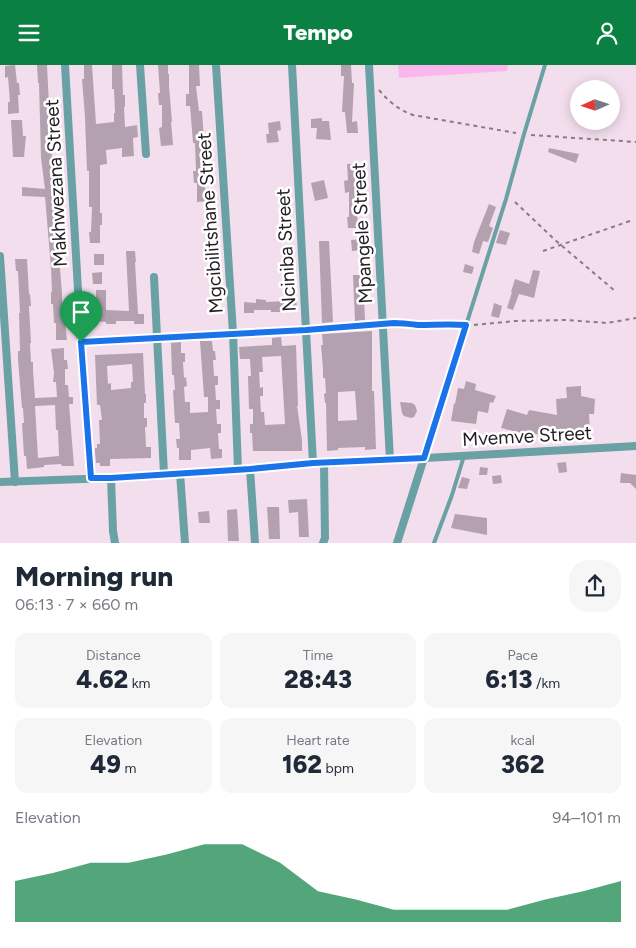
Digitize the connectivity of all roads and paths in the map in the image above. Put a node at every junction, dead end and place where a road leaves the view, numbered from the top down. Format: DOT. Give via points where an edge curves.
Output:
graph roads {
  1 [pos="65,65"];
  2 [pos="140,65"];
  3 [pos="216,65"];
  4 [pos="292,65"];
  5 [pos="369,65"];
  6 [pos="545,65"];
  7 [pos="370,76"];
  8 [pos="524,134"];
  9 [pos="636,141"];
  10 [pos="146,154"];
  11 [pos="515,202"];
  12 [pos="630,221"];
  13 [pos="561,245"];
  14 [pos="542,251"];
  15 [pos="0,256"];
  16 [pos="154,277"];
  17 [pos="615,291"];
  18 [pos="636,318"];
  19 [pos="383,324"];
  20 [pos="466,325"];
  21 [pos="306,330"];
  22 [pos="233,333"];
  23 [pos="156,338"];
  24 [pos="81,342"];
  25 [pos="3,346"];
  26 [pos="636,446"];
  27 [pos="464,456"];
  28 [pos="424,458"];
  29 [pos="390,460"];
  30 [pos="313,463"];
  31 [pos="324,463"];
  32 [pos="238,469"];
  33 [pos="250,469"];
  34 [pos="180,473"];
  35 [pos="164,474"];
  36 [pos="91,478"];
  37 [pos="111,478"];
  38 [pos="15,481"];
  39 [pos="0,482"];
  40 [pos="115,543"];
  41 [pos="185,543"];
  42 [pos="255,543"];
  43 [pos="323,543"];
  44 [pos="397,543"];
  45 [pos="434,543"];
  1 -- 24 [label="street, Makhwezana Street"];
  2 -- 10 [label="street"];
  3 -- 22 [label="street, Mgcibilitshane Street"];
  4 -- 21 [label="street, Nciniba Street"];
  5 -- 7 [label="street, Mpangele Street"];
  6 -- 8 [label="lane"];
  7 -- 8 [label="path" via="391,103 403,112"];
  7 -- 19 [label="street, Mpangele Street"];
  8 -- 9 [label="path"];
  8 -- 20 [label="lane"];
  11 -- 13 [label="path"];
  12 -- 13 [label="path"];
  13 -- 14 [label="path"];
  13 -- 17 [label="path"];
  15 -- 25 [label="street"];
  16 -- 23 [label="street"];
  18 -- 20 [label="path" via="607,323 566,320"];
  19 -- 20 [label="path"];
  19 -- 21 [label="street"];
  19 -- 29 [label="street, Mpangele Street"];
  20 -- 28 [label="lane"];
  21 -- 22 [label="street"];
  21 -- 30 [label="street, Nciniba Street"];
  22 -- 23 [label="street"];
  22 -- 32 [label="street, Mgcibilitshane Street"];
  23 -- 24 [label="street"];
  23 -- 35 [label="street"];
  24 -- 36 [label="street, Makhwezana Street"];
  25 -- 38 [label="street"];
  26 -- 27 [label="street, Mvemve Street"];
  27 -- 28 [label="street, Mvemve Street"];
  27 -- 45 [label="lane"];
  28 -- 29 [label="street, Mvemve Street"];
  28 -- 44 [label="street"];
  29 -- 31 [label="street, Mvemve Street"];
  30 -- 31 [label="street, Mvemve Street"];
  30 -- 33 [label="street, Mvemve Street"];
  31 -- 43 [label="street"];
  32 -- 33 [label="street, Mvemve Street"];
  32 -- 34 [label="street, Mvemve Street"];
  33 -- 42 [label="street"];
  34 -- 35 [label="street, Mvemve Street"];
  34 -- 41 [label="street"];
  35 -- 37 [label="street, Mvemve Street"];
  36 -- 37 [label="street, Mvemve Street"];
  36 -- 38 [label="street, Mvemve Street"];
  37 -- 40 [label="street"];
  38 -- 39 [label="street, Mvemve Street"];
}
